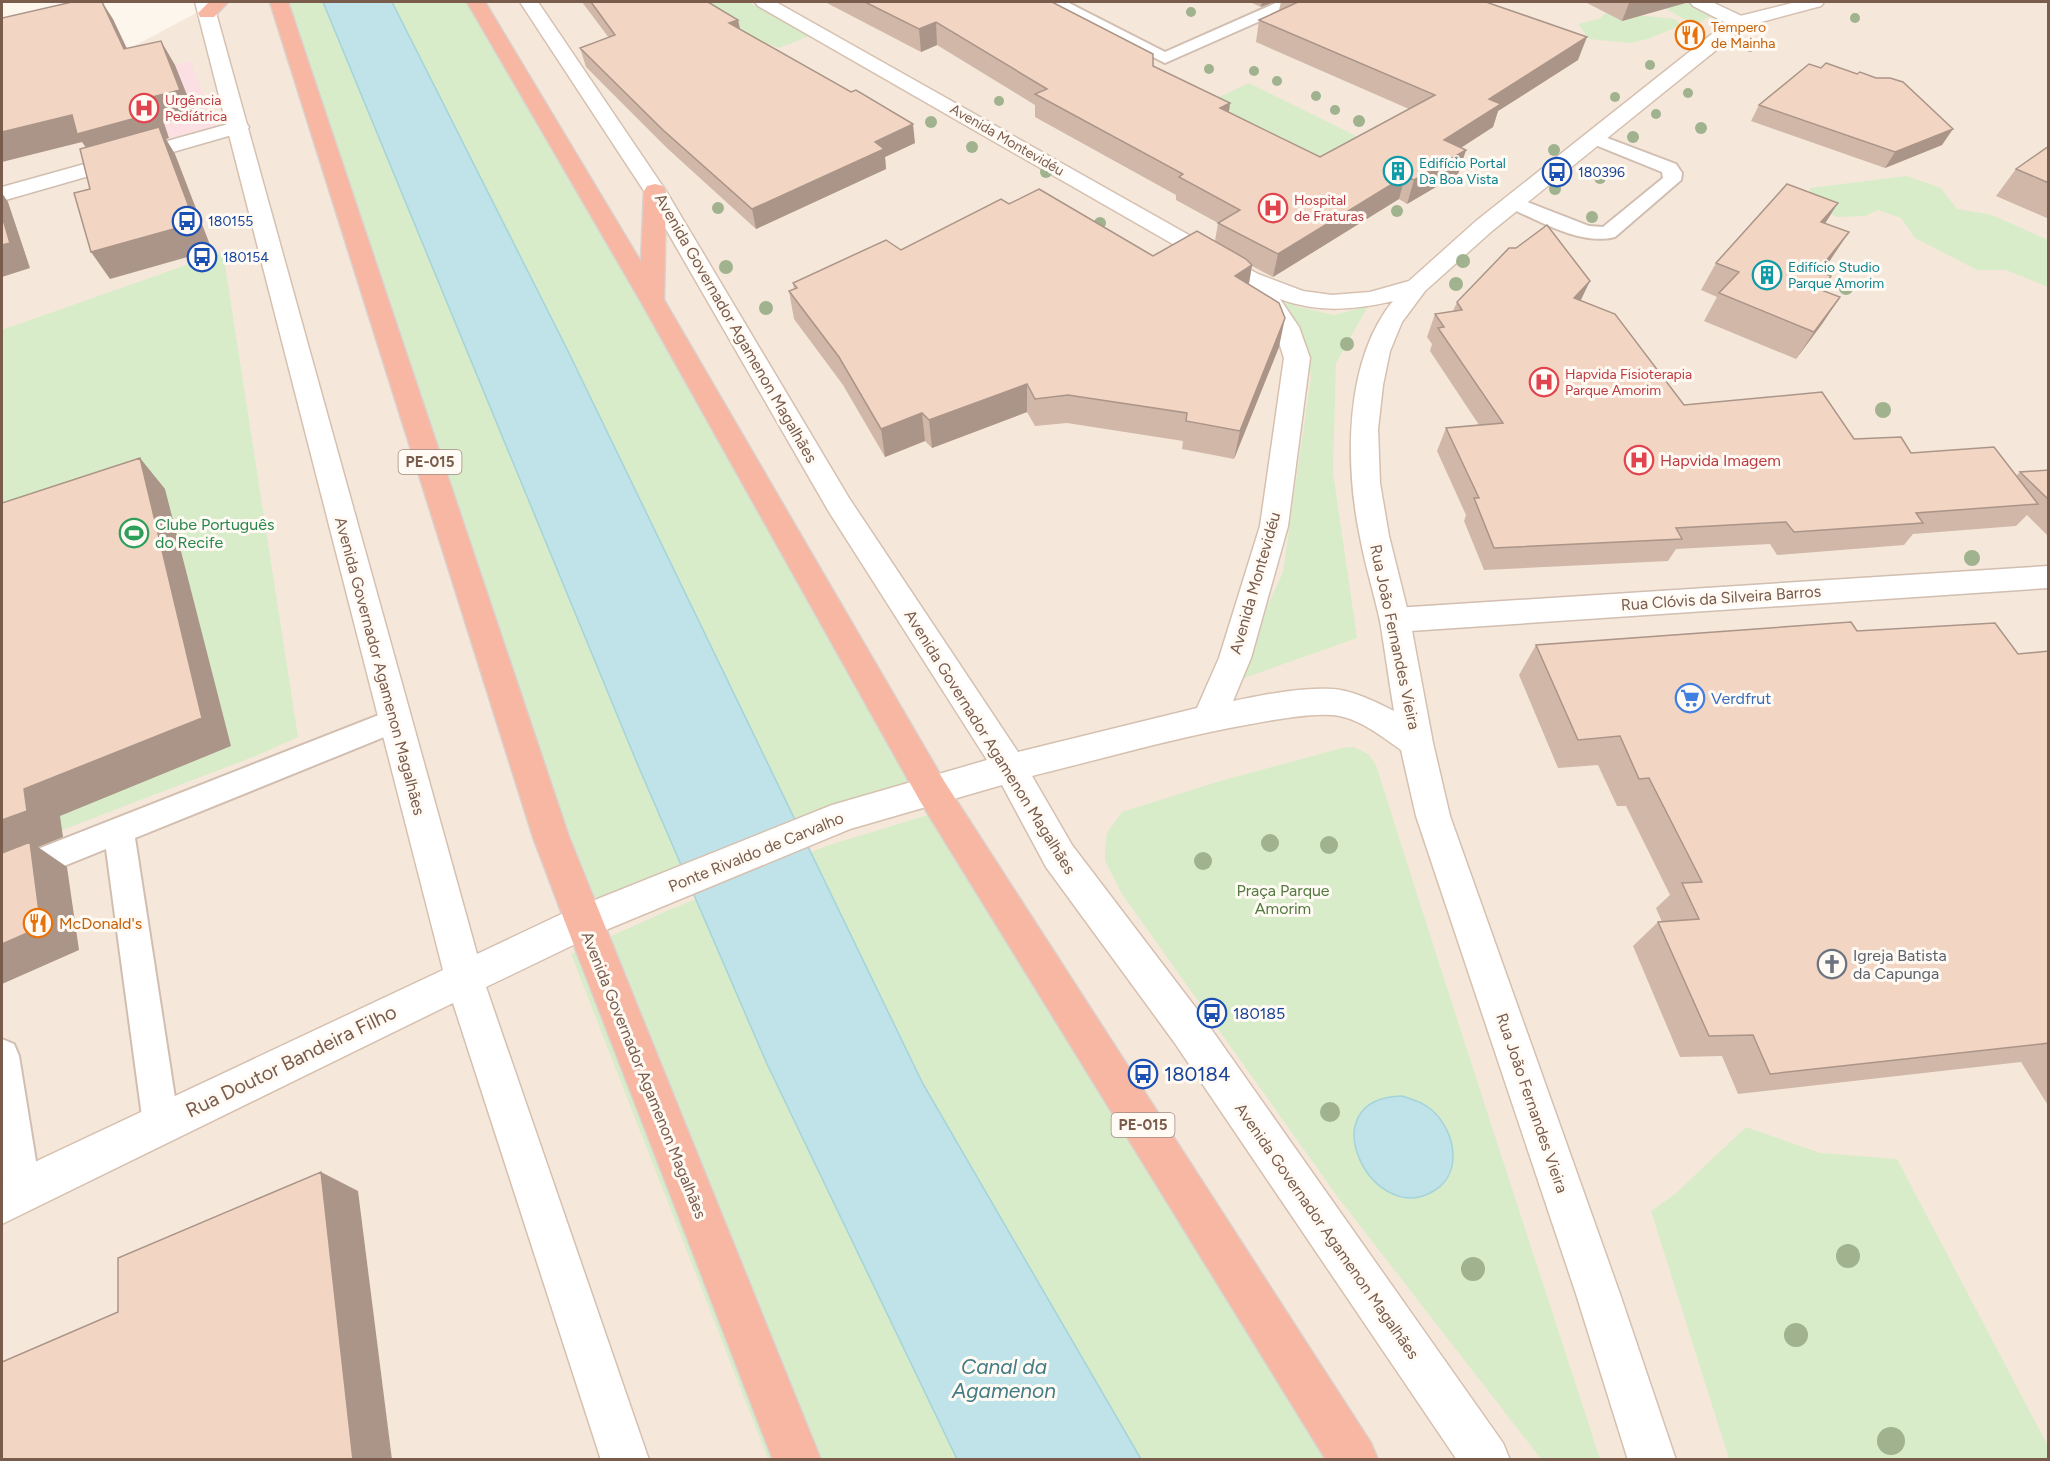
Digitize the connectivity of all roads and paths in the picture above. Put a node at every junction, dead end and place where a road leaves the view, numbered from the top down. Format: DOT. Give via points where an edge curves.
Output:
graph roads {
  1 [pos="279,2"];
  2 [pos="476,2"];
  3 [pos="529,2"];
  4 [pos="764,2"];
  5 [pos="1056,2"];
  6 [pos="1290,2"];
  7 [pos="1700,2"];
  8 [pos="1815,2"];
  9 [pos="210,5"];
  10 [pos="1739,22"];
  11 [pos="239,127"];
  12 [pos="1594,138"];
  13 [pos="655,191"];
  14 [pos="2,194"];
  15 [pos="1514,203"];
  16 [pos="1250,279"];
  17 [pos="1417,286"];
  18 [pos="652,300"];
  19 [pos="2049,578"];
  20 [pos="1395,620"];
  21 [pos="1209,718"];
  22 [pos="394,721"];
  23 [pos="1416,742"];
  24 [pos="1010,768"];
  25 [pos="932,791"];
  26 [pos="119,830"];
  27 [pos="2,877"];
  28 [pos="597,916"];
  29 [pos="464,977"];
  30 [pos="2,1056"];
  31 [pos="161,1124"];
  32 [pos="12,1198"];
  33 [pos="626,1460"];
  34 [pos="797,1460"];
  35 [pos="1354,1460"];
  36 [pos="1486,1460"];
  37 [pos="1652,1460"];
  1 -- 28 [label="highway, Avenida Governador Agamenon Magalhães / PE-015" via="551,837"];
  2 -- 18 [label="highway, PE-015"];
  3 -- 13 [label="main road, Avenida Governador Agamenon Magalhães"];
  4 -- 16 [label="main road, Avenida Montevidéu"];
  5 -- 6 [label="lane" via="1165,58"];
  7 -- 10 [label="main road"];
  8 -- 10 [label="main road, Rua João Fernandes Vieira"];
  9 -- 11 [label="main road, Avenida Governador Agamenon Magalhães"];
  10 -- 12 [label="main road, Rua João Fernandes Vieira"];
  11 -- 14 [label="main road"];
  11 -- 22 [label="main road, Avenida Governador Agamenon Magalhães"];
  12 -- 15 [label="main road, Rua João Fernandes Vieira"];
  12 -- 15 [label="lane" via="1669,168 1672,180 1608,233 1586,232"];
  13 -- 18 [label="highway"];
  13 -- 24 [label="main road, Avenida Governador Agamenon Magalhães" via="839,505"];
  15 -- 17 [label="main road, Rua João Fernandes Vieira"];
  16 -- 17 [label="main road, Avenida Montevidéu" via="1312,302 1341,304 1372,300"];
  16 -- 21 [label="main road, Avenida Montevidéu" via="1280,312 1298,357 1274,526 1235,658"];
  17 -- 20 [label="main road, Rua João Fernandes Vieira" via="1390,320 1377,351 1365,429 1372,525"];
  18 -- 25 [label="highway, PE-015"];
  19 -- 20 [label="main road, Rua Clóvis da Silveira Barros"];
  20 -- 23 [label="main road, Rua João Fernandes Vieira"];
  21 -- 23 [label="main road" via="1333,702 1364,711"];
  21 -- 24 [label="main road"];
  22 -- 26 [label="lane"];
  22 -- 29 [label="main road, Avenida Governador Agamenon Magalhães"];
  23 -- 37 [label="main road, Rua João Fernandes Vieira" via="1433,816"];
  24 -- 25 [label="main road"];
  24 -- 36 [label="main road, Avenida Governador Agamenon Magalhães" via="1059,856 1188,1029"];
  25 -- 28 [label="main road, Ponte Rivaldo de Carvalho" via="843,816"];
  25 -- 35 [label="highway, PE-015"];
  26 -- 27 [label="lane"];
  26 -- 31 [label="lane"];
  28 -- 29 [label="main road, Rua Doutor Bandeira Filho"];
  28 -- 34 [label="highway, Avenida Governador Agamenon Magalhães / PE-015"];
  29 -- 31 [label="main road, Rua Doutor Bandeira Filho"];
  29 -- 33 [label="main road, Avenida Governador Agamenon Magalhães"];
  30 -- 32 [label="lane"];
  31 -- 32 [label="main road, Rua Doutor Bandeira Filho"];
}
